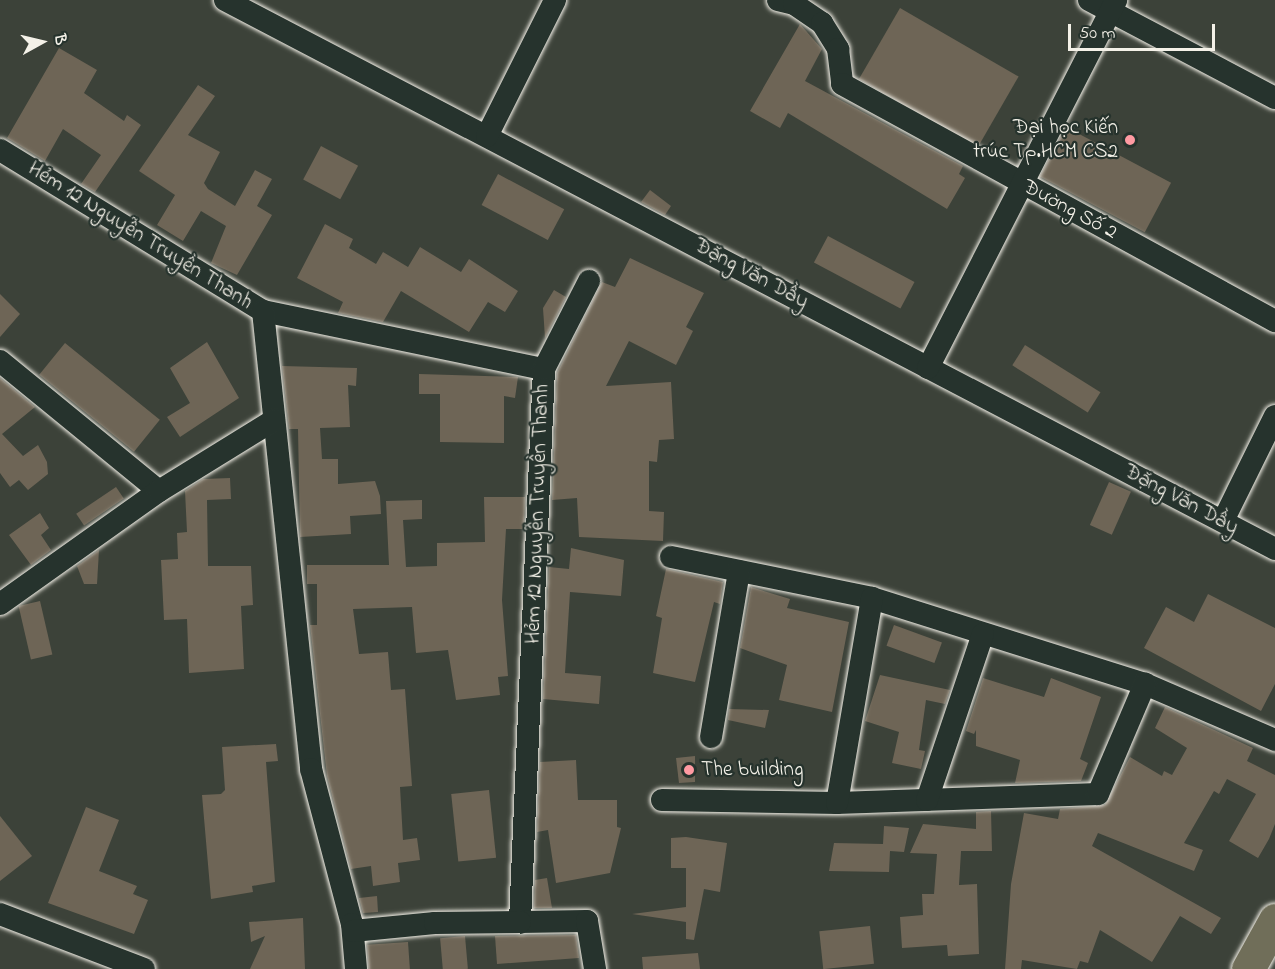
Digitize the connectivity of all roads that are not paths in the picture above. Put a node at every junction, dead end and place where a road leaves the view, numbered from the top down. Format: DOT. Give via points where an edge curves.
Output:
graph roads {
  1 [pos="225,0"];
  2 [pos="555,0"];
  3 [pos="778,0"];
  4 [pos="1089,0"];
  5 [pos="1113,6"];
  6 [pos="1275,98"];
  7 [pos="487,136"];
  8 [pos="0,150"];
  9 [pos="1022,184"];
  10 [pos="589,281"];
  11 [pos="262,311"];
  12 [pos="1275,321"];
  13 [pos="0,362"];
  14 [pos="928,368"];
  15 [pos="544,369"];
  16 [pos="1275,416"];
  17 [pos="274,420"];
  18 [pos="159,491"];
  19 [pos="1223,521"];
  20 [pos="1275,549"];
  21 [pos="671,557"];
  22 [pos="738,571"];
  23 [pos="872,598"];
  24 [pos="0,604"];
  25 [pos="982,634"];
  26 [pos="1145,684"];
  27 [pos="711,736"];
  28 [pos="1275,740"];
  29 [pos="662,800"];
  30 [pos="927,800"];
  31 [pos="837,803"];
  32 [pos="0,914"];
  33 [pos="1275,920"];
  34 [pos="520,922"];
  35 [pos="353,931"];
  36 [pos="144,969"];
  37 [pos="356,969"];
  38 [pos="595,969"];
  39 [pos="1248,969"];
  1 -- 7 [label="street, Đặng Văn Dầy"];
  2 -- 7 [label="street"];
  3 -- 9 [label="street, Đường Số 2" via="794,4 822,23 838,50 842,84"];
  4 -- 5 [label="street"];
  5 -- 6 [label="street"];
  5 -- 9 [label="street"];
  7 -- 14 [label="street, Đặng Văn Dầy"];
  8 -- 11 [label="street, Hẻm 12 Nguyễn Truyền Thanh"];
  9 -- 12 [label="street, Đường Số 2"];
  9 -- 14 [label="street"];
  10 -- 15 [label="street"];
  11 -- 15 [label="street, Hẻm 12 Nguyễn Truyền Thanh"];
  11 -- 17 [label="street"];
  13 -- 18 [label="street"];
  14 -- 19 [label="street, Đặng Văn Dầy"];
  15 -- 34 [label="street, Hẻm 12 Nguyễn Truyền Thanh"];
  16 -- 19 [label="street"];
  17 -- 18 [label="street"];
  17 -- 35 [label="street" via="310,769"];
  18 -- 24 [label="street"];
  19 -- 20 [label="street, Đặng Văn Dầy"];
  21 -- 22 [label="street"];
  22 -- 23 [label="street"];
  22 -- 27 [label="street"];
  23 -- 25 [label="street"];
  23 -- 31 [label="street"];
  25 -- 26 [label="street"];
  25 -- 30 [label="street"];
  26 -- 28 [label="street"];
  26 -- 30 [label="street" via="1098,794"];
  29 -- 31 [label="street"];
  30 -- 31 [label="street"];
  32 -- 36 [label="street"];
  33 -- 39 [label="highway"];
  34 -- 35 [label="street" via="435,923"];
  34 -- 38 [label="street" via="587,921"];
  35 -- 37 [label="street"];
}
